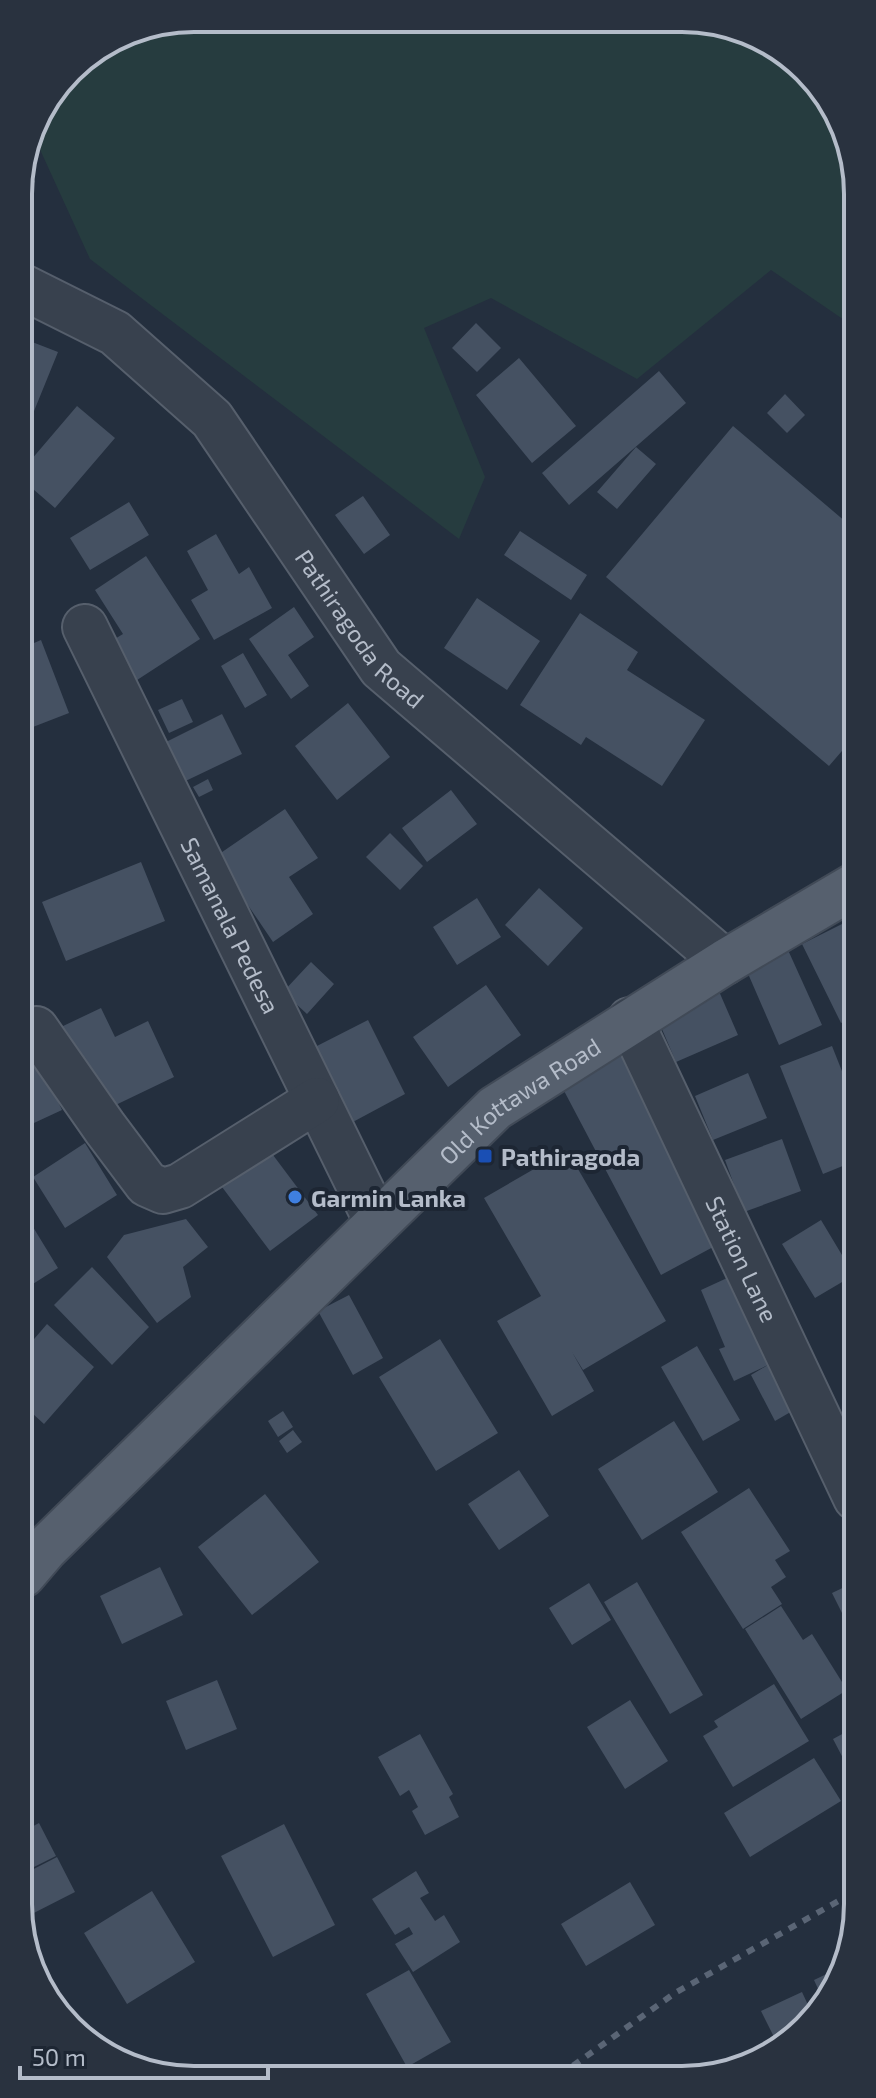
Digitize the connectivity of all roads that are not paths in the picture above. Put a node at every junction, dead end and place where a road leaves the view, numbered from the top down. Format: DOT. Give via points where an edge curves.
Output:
graph roads {
  1 [pos="32,292"];
  2 [pos="85,627"];
  3 [pos="844,892"];
  4 [pos="725,962"];
  5 [pos="630,1020"];
  6 [pos="36,1029"];
  7 [pos="317,1100"];
  8 [pos="377,1222"];
  9 [pos="844,1473"];
  10 [pos="32,1564"];
  1 -- 4 [label="street, Pathiragoda Road" via="115,333 212,419 381,668"];
  2 -- 7 [label="street, Samanala Pedesa"];
  3 -- 4 [label="main road, Old Kottawa Road"];
  4 -- 5 [label="main road, Old Kottawa Road"];
  5 -- 8 [label="main road, Old Kottawa Road" via="495,1108"];
  5 -- 9 [label="street, Station Lane"];
  6 -- 7 [label="street" via="147,1184 163,1191 180,1186"];
  7 -- 8 [label="street, Samanala Pedesa"];
  8 -- 10 [label="main road, Old Kottawa Road"];
}
